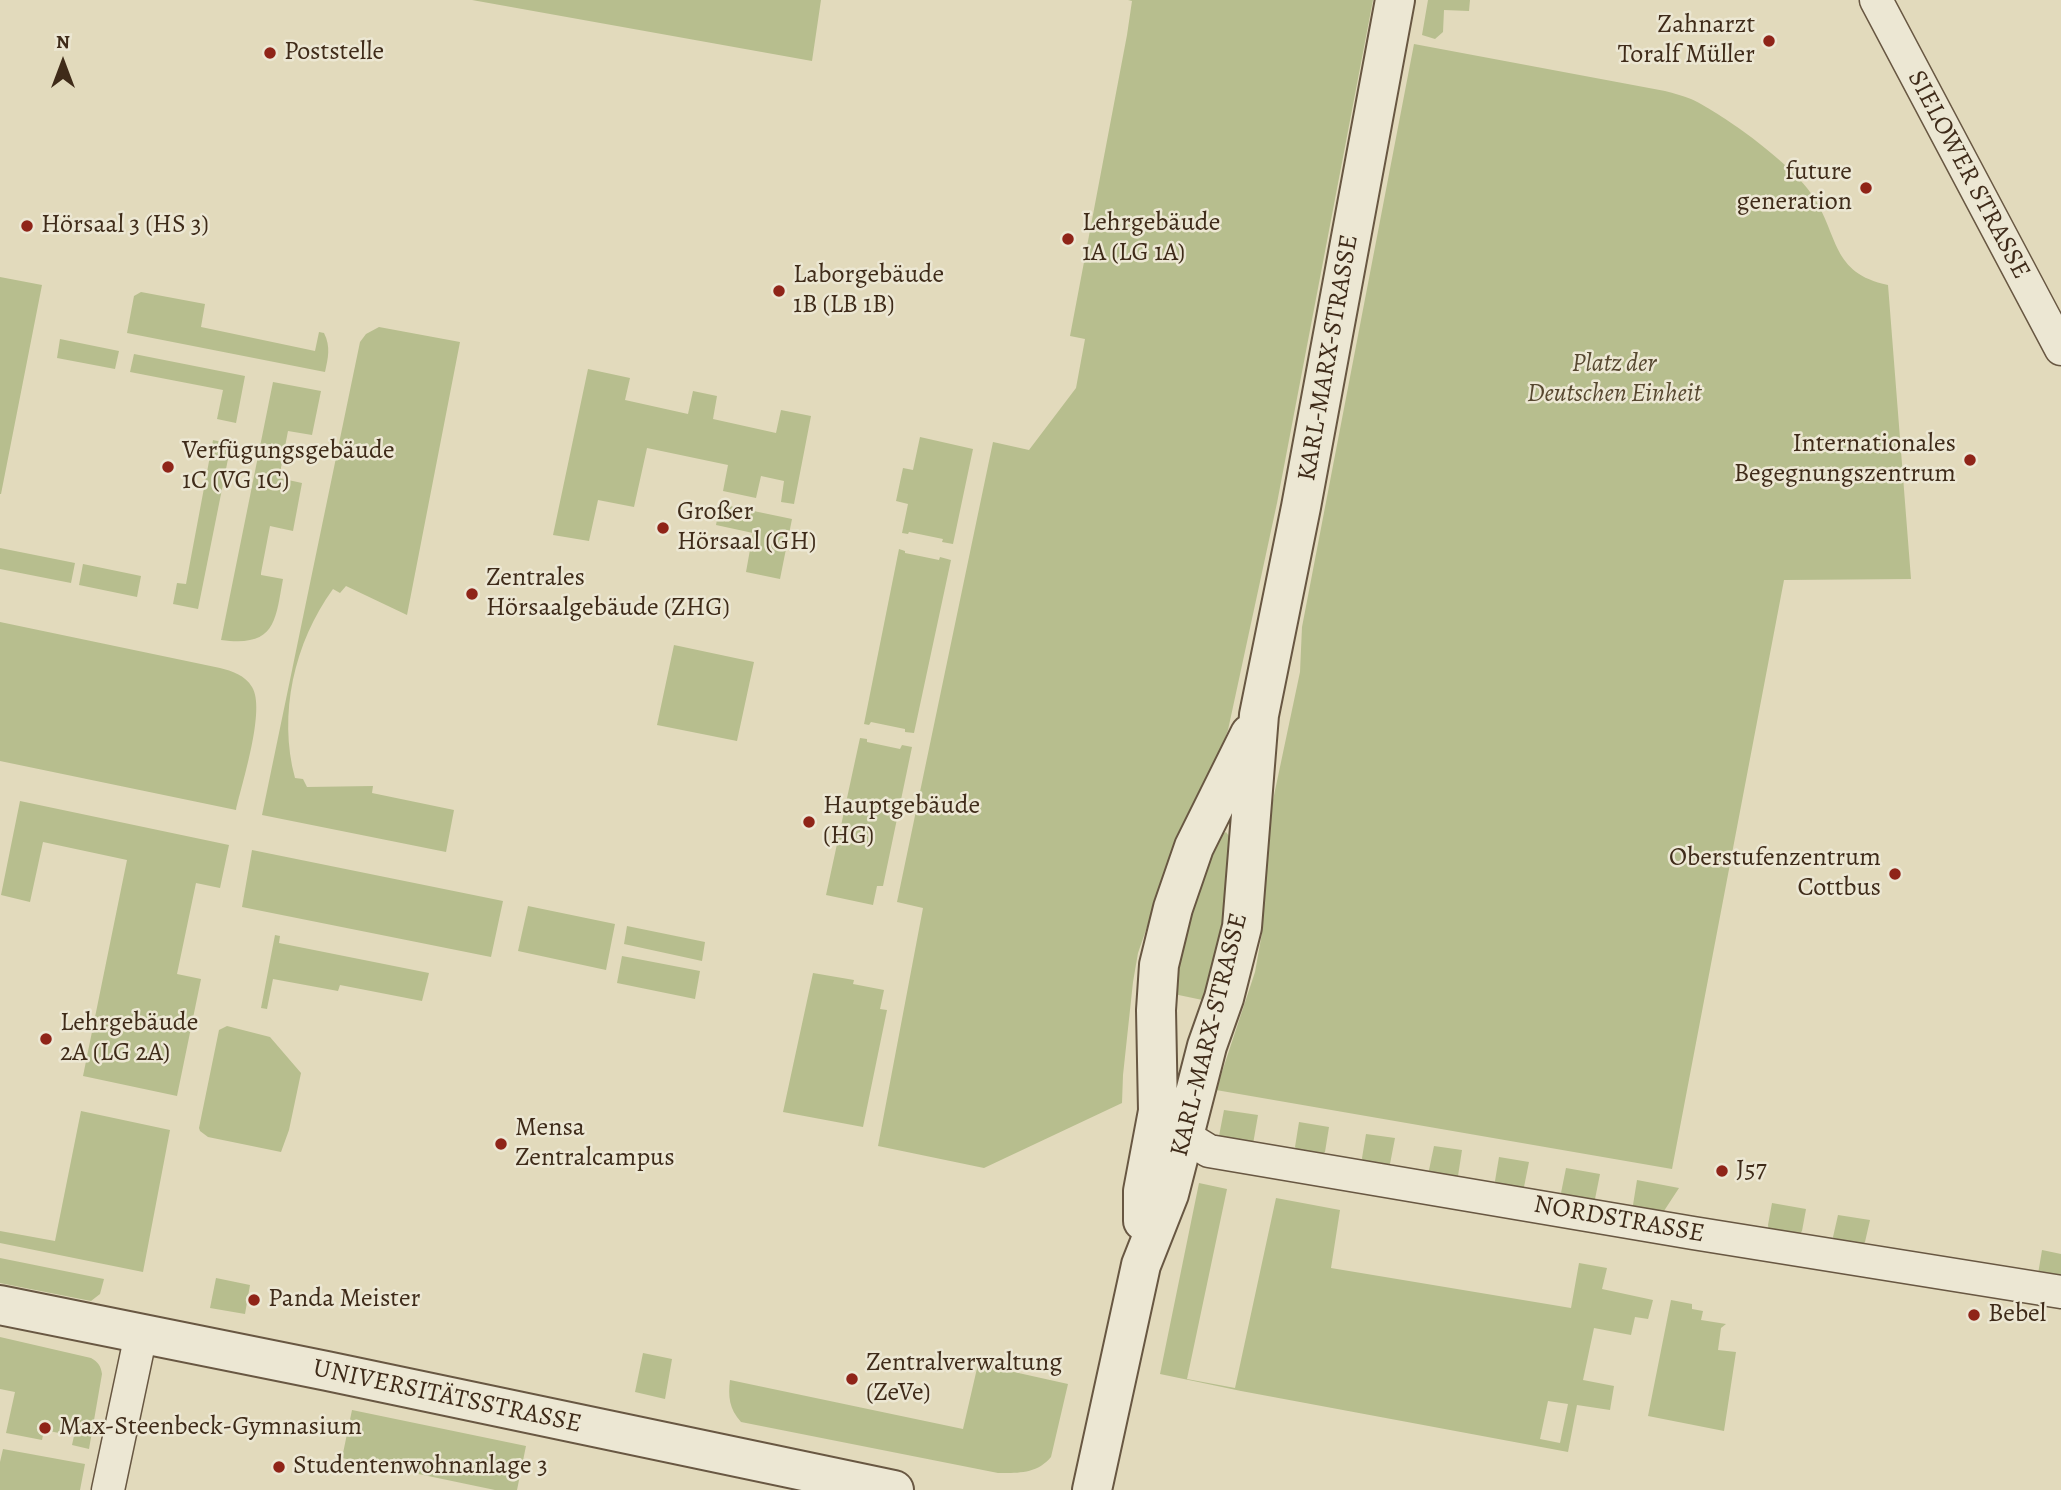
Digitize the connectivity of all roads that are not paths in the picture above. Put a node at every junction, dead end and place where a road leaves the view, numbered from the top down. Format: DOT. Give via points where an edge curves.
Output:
graph roads {
  1 [pos="1395,0"];
  2 [pos="1876,0"];
  3 [pos="2057,334"];
  4 [pos="1259,715"];
  5 [pos="1185,1131"];
  6 [pos="1141,1265"];
  7 [pos="2061,1292"];
  8 [pos="0,1305"];
  9 [pos="141,1334"];
  10 [pos="108,1490"];
  11 [pos="894,1490"];
  12 [pos="1092,1490"];
  1 -- 4 [label="street, KARL-MARX-STRASSE"];
  2 -- 3 [label="street, SIELOWER STRASSE"];
  4 -- 5 [label="street, KARL-MARX-STRASSE" via="1242,927"];
  4 -- 6 [label="street, KARL-MARX-STRASSE" via="1194,847 1160,965 1158,1111 1143,1191"];
  5 -- 6 [label="street, KARL-MARX-STRASSE" via="1169,1194"];
  5 -- 7 [label="street, NORDSTRASSE" via="1209,1151"];
  6 -- 12 [label="street, KARL-MARX-STRASSE"];
  8 -- 9 [label="street, UNIVERSITÄTSSTRASSE"];
  9 -- 10 [label="street"];
  9 -- 11 [label="street, UNIVERSITÄTSSTRASSE"];
}
